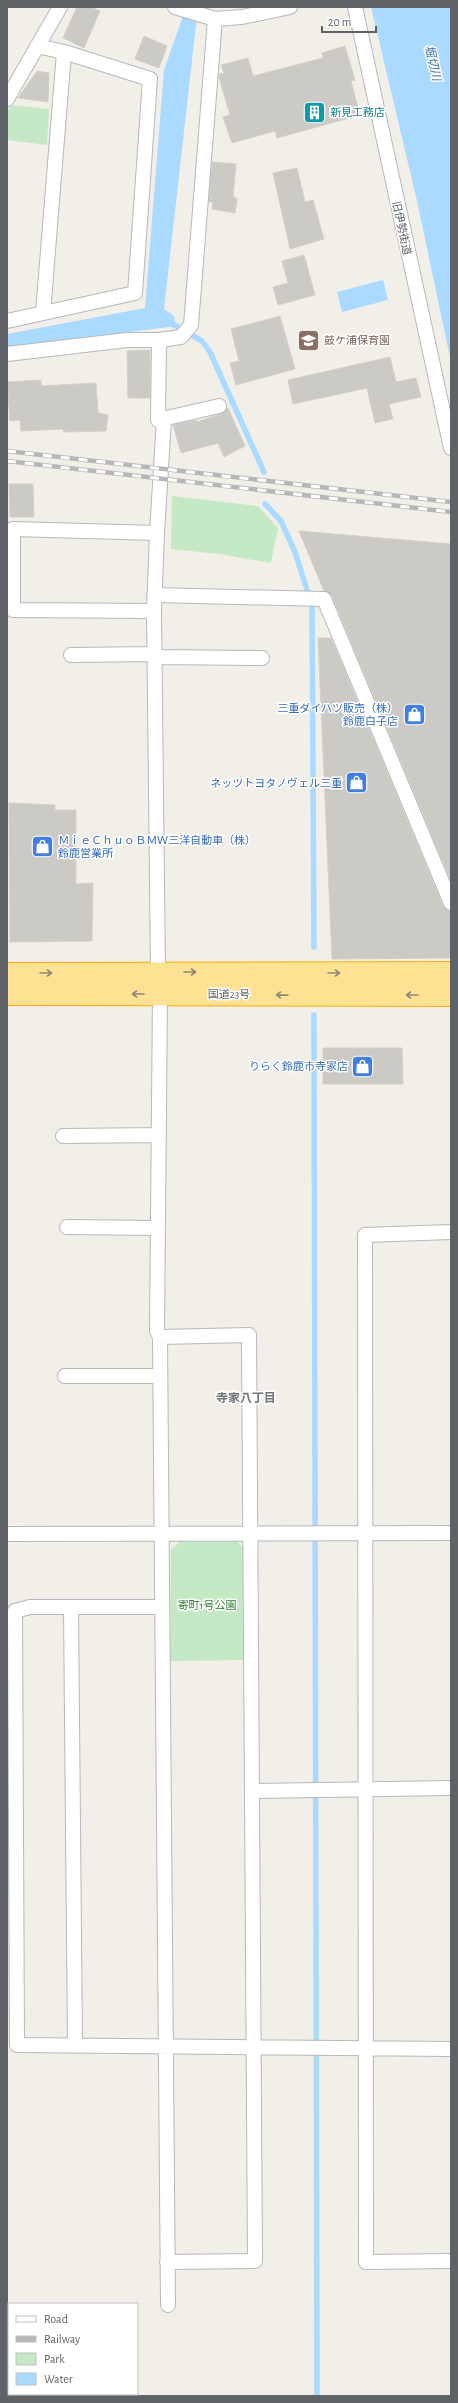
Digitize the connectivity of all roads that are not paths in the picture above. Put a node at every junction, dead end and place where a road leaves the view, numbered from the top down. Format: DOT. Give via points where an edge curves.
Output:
graph roads {
  1 [pos="60,7"];
  2 [pos="290,7"];
  3 [pos="355,7"];
  4 [pos="178,8"];
  5 [pos="211,18"];
  6 [pos="37,46"];
  7 [pos="64,52"];
  8 [pos="7,100"];
  9 [pos="43,313"];
  10 [pos="7,321"];
  11 [pos="159,340"];
  12 [pos="7,354"];
  13 [pos="219,406"];
  14 [pos="164,419"];
  15 [pos="451,448"];
  16 [pos="157,533"];
  17 [pos="10,556"];
  18 [pos="154,595"];
  19 [pos="154,611"];
  20 [pos="71,655"];
  21 [pos="155,656"];
  22 [pos="262,658"];
  23 [pos="451,903"];
  24 [pos="158,972"];
  25 [pos="451,973"];
  26 [pos="7,974"];
  27 [pos="7,994"];
  28 [pos="160,994"];
  29 [pos="451,995"];
  30 [pos="159,1135"];
  31 [pos="63,1136"];
  32 [pos="67,1227"];
  33 [pos="158,1228"];
  34 [pos="451,1232"];
  35 [pos="160,1338"];
  36 [pos="66,1376"];
  37 [pos="159,1376"];
  38 [pos="251,1533"];
  39 [pos="365,1533"];
  40 [pos="451,1533"];
  41 [pos="9,1534"];
  42 [pos="161,1534"];
  43 [pos="161,1607"];
  44 [pos="71,1608"];
  45 [pos="451,1788"];
  46 [pos="366,1789"];
  47 [pos="252,1791"];
  48 [pos="75,2045"];
  49 [pos="166,2046"];
  50 [pos="253,2046"];
  51 [pos="366,2047"];
  52 [pos="451,2049"];
  53 [pos="451,2261"];
  54 [pos="168,2262"];
  55 [pos="168,2305"];
  1 -- 6 [label="street"];
  2 -- 5 [label="street" via="242,17"];
  3 -- 15 [label="street, 旧伊勢街道"];
  4 -- 5 [label="street"];
  5 -- 11 [label="street" via="191,325 182,337"];
  6 -- 7 [label="street"];
  6 -- 8 [label="street"];
  7 -- 9 [label="street"];
  7 -- 9 [label="street" via="150,79 135,293"];
  9 -- 10 [label="street"];
  11 -- 12 [label="street" via="127,340"];
  11 -- 14 [label="street" via="158,420"];
  13 -- 14 [label="street"];
  14 -- 16 [label="street"];
  16 -- 17 [label="street" via="13,529"];
  16 -- 18 [label="street"];
  17 -- 19 [label="street" via="13,610"];
  18 -- 19 [label="street"];
  18 -- 23 [label="street" via="324,599"];
  19 -- 21 [label="street"];
  20 -- 21 [label="street"];
  21 -- 22 [label="street"];
  21 -- 24 [label="street"];
  24 -- 25 [label="highway, 国道23号, one-way"];
  26 -- 24 [label="highway, 国道23号, one-way"];
  24 -- 28 [label="street"];
  28 -- 27 [label="highway, 国道23号, one-way"];
  29 -- 28 [label="highway, 国道23号, one-way"];
  28 -- 30 [label="street"];
  30 -- 31 [label="street"];
  30 -- 33 [label="street"];
  32 -- 33 [label="street"];
  33 -- 35 [label="street" via="157,1331"];
  34 -- 39 [label="street" via="365,1235"];
  35 -- 37 [label="street"];
  35 -- 38 [label="street" via="249,1335"];
  36 -- 37 [label="street"];
  37 -- 42 [label="street"];
  38 -- 39 [label="street"];
  38 -- 42 [label="street"];
  38 -- 47 [label="street"];
  39 -- 40 [label="street"];
  39 -- 46 [label="street"];
  41 -- 42 [label="street"];
  42 -- 43 [label="street"];
  43 -- 44 [label="street"];
  43 -- 49 [label="street"];
  44 -- 48 [label="street"];
  44 -- 48 [label="street" via="30,1607 15,1611 17,2045"];
  45 -- 46 [label="street"];
  46 -- 47 [label="street"];
  46 -- 51 [label="street"];
  47 -- 50 [label="street"];
  48 -- 49 [label="street"];
  49 -- 50 [label="street"];
  49 -- 54 [label="street"];
  50 -- 51 [label="street"];
  50 -- 54 [label="street" via="255,2261"];
  51 -- 52 [label="street"];
  51 -- 53 [label="street" via="366,2262"];
  54 -- 55 [label="street"];
}
